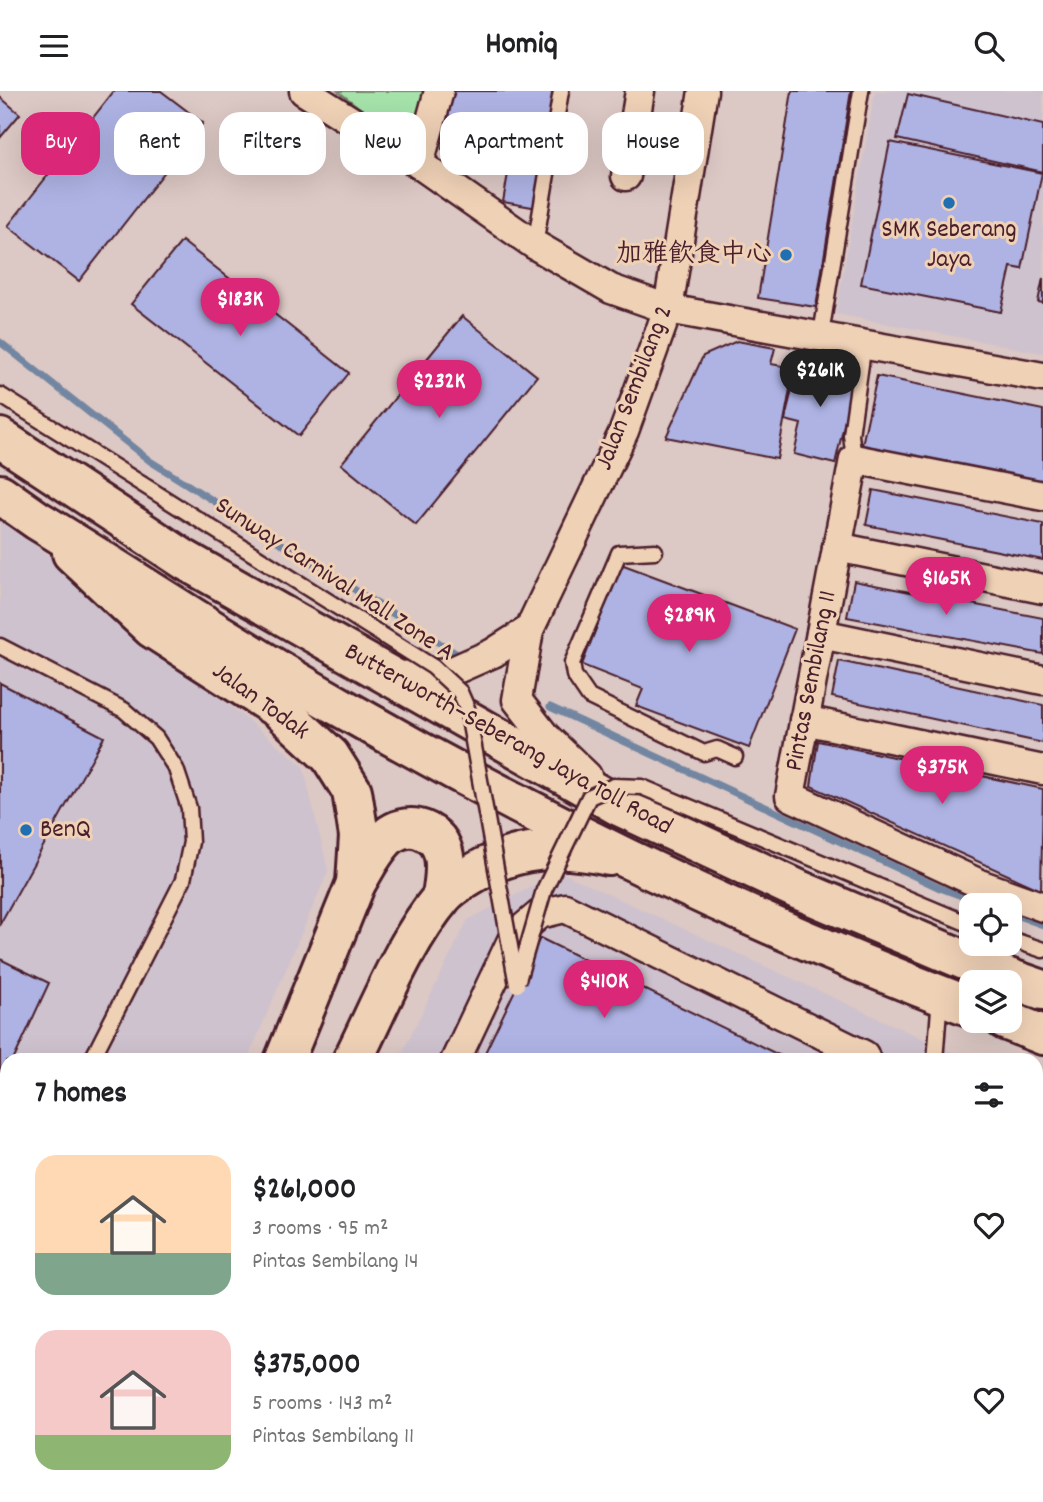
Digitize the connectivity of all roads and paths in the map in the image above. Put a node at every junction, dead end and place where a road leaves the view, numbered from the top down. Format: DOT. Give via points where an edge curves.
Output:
graph roads {
  1 [pos="304,91"];
  2 [pos="439,91"];
  3 [pos="561,91"];
  4 [pos="640,91"];
  5 [pos="703,91"];
  6 [pos="861,91"];
  7 [pos="340,114"];
  8 [pos="426,138"];
  9 [pos="426,169"];
  10 [pos="626,176"];
  11 [pos="535,245"];
  12 [pos="668,309"];
  13 [pos="821,334"];
  14 [pos="864,343"];
  15 [pos="1043,377"];
  16 [pos="0,395"];
  17 [pos="0,438"];
  18 [pos="855,459"];
  19 [pos="0,494"];
  20 [pos="1043,496"];
  21 [pos="37,520"];
  22 [pos="837,547"];
  23 [pos="655,551"];
  24 [pos="1043,589"];
  25 [pos="528,630"];
  26 [pos="821,634"];
  27 [pos="0,646"];
  28 [pos="390,677"];
  29 [pos="1043,680"];
  30 [pos="804,720"];
  31 [pos="735,757"];
  32 [pos="1043,769"];
  33 [pos="619,806"];
  34 [pos="628,860"];
  35 [pos="356,883"];
  36 [pos="442,896"];
  37 [pos="1043,907"];
  38 [pos="959,920"];
  39 [pos="1022,943"];
  40 [pos="1043,950"];
  41 [pos="1043,990"];
  42 [pos="956,1001"];
  43 [pos="1022,1027"];
  44 [pos="1043,1035"];
  45 [pos="95,1053"];
  46 [pos="287,1053"];
  47 [pos="356,1053"];
  48 [pos="459,1053"];
  49 [pos="860,1053"];
  50 [pos="938,1053"];
  1 -- 7 [label="street"];
  2 -- 8 [label="street"];
  3 -- 11 [label="lane"];
  4 -- 10 [label="street"];
  5 -- 12 [label="street, Jalan Sembilang 2"];
  6 -- 13 [label="lane"];
  9 -- 11 [label="street"];
  11 -- 12 [label="street" via="611,289"];
  12 -- 13 [label="street"];
  12 -- 25 [label="street, Jalan Sembilang 2" via="624,431"];
  13 -- 14 [label="street"];
  14 -- 15 [label="street"];
  14 -- 18 [label="lane" via="851,435"];
  16 -- 38 [label="lane, Sunway Carnival Mall Zone A, bridge" via="433,667 460,692 467,708 517,985 544,890 589,797 614,786 642,787"];
  17 -- 28 [label="main road, Butterworth–Seberang Jaya Toll Road" via="185,560"];
  18 -- 20 [label="street"];
  18 -- 22 [label="street, Pintas Sembilang 11"];
  19 -- 21 [label="main road, Butterworth–Seberang Jaya Toll Road"];
  21 -- 34 [label="main road, Butterworth–Seberang Jaya Toll Road" via="343,709"];
  21 -- 35 [label="main road, Jalan Todak" via="152,628 280,710 330,756 352,791 358,820"];
  22 -- 24 [label="street"];
  22 -- 26 [label="street, Pintas Sembilang 11"];
  23 -- 31 [label="lane" via="619,554 572,663 574,675 589,697 705,753 717,749"];
  25 -- 28 [label="street" via="493,653 450,672"];
  25 -- 33 [label="street, Jalan Sembilang 2" via="517,700 545,736"];
  26 -- 29 [label="street"];
  26 -- 30 [label="street, Pintas Sembilang 11"];
  27 -- 45 [label="lane" via="124,710 156,738 176,769 188,808 191,842 183,880"];
  28 -- 33 [label="main road, Butterworth–Seberang Jaya Toll Road"];
  30 -- 32 [label="street"];
  30 -- 37 [label="street, Pintas Sembilang 11" via="790,796 982,885"];
  33 -- 41 [label="main road, Butterworth–Seberang Jaya Toll Road" via="799,890"];
  34 -- 36 [label="main road" via="589,852 527,851 485,866"];
  34 -- 42 [label="main road, Butterworth–Seberang Jaya Toll Road"];
  35 -- 36 [label="main road" via="390,835 418,828 434,836 444,854"];
  35 -- 46 [label="main road, Jalan Todak"];
  36 -- 47 [label="main road" via="405,955"];
  39 -- 40 [label="lane"];
  42 -- 50 [label="lane"];
  43 -- 44 [label="main road"];
  48 -- 49 [label="street" via="514,936 540,914 565,908"];
}
